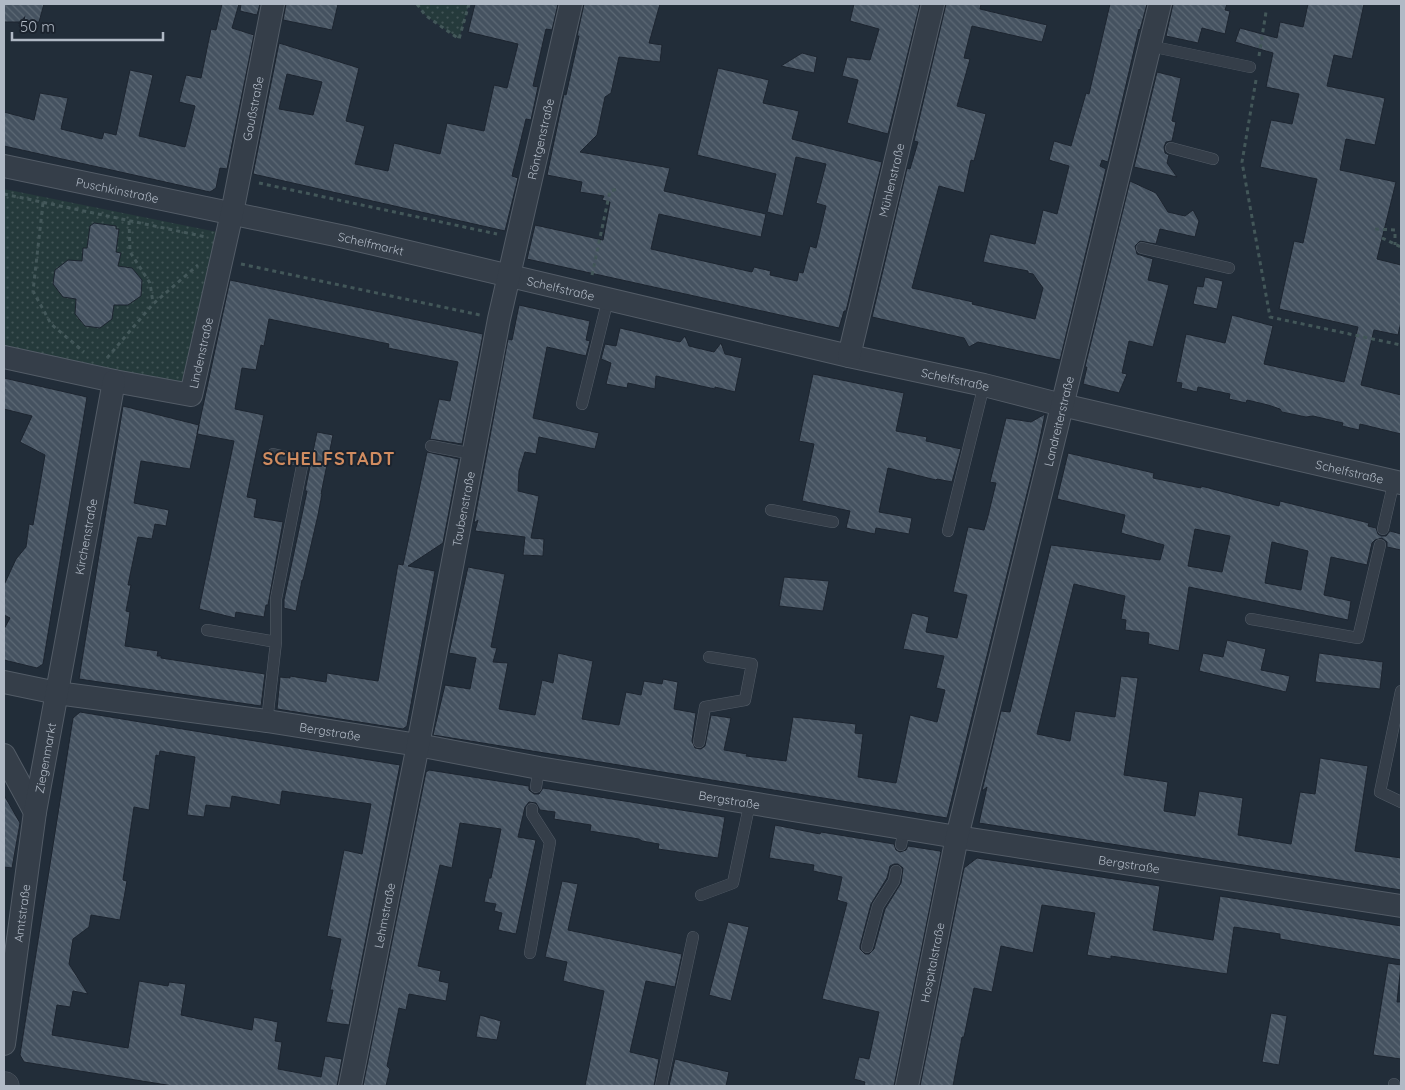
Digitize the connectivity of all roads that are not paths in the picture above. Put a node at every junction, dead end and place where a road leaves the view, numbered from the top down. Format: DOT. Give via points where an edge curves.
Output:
graph roads {
  1 [pos="273,4"];
  2 [pos="571,4"];
  3 [pos="933,4"];
  4 [pos="1160,4"];
  5 [pos="1150,46"];
  6 [pos="1250,67"];
  7 [pos="1171,148"];
  8 [pos="1214,159"];
  9 [pos="4,168"];
  10 [pos="232,214"];
  11 [pos="1142,248"];
  12 [pos="1229,268"];
  13 [pos="509,275"];
  14 [pos="598,296"];
  15 [pos="850,356"];
  16 [pos="4,357"];
  17 [pos="105,374"];
  18 [pos="984,385"];
  19 [pos="582,404"];
  20 [pos="1062,404"];
  21 [pos="431,446"];
  22 [pos="273,454"];
  23 [pos="473,454"];
  24 [pos="1398,482"];
  25 [pos="771,510"];
  26 [pos="833,522"];
  27 [pos="1383,529"];
  28 [pos="948,531"];
  29 [pos="1380,545"];
  30 [pos="1251,619"];
  31 [pos="207,630"];
  32 [pos="276,642"];
  33 [pos="709,657"];
  34 [pos="4,682"];
  35 [pos="1401,691"];
  36 [pos="57,693"];
  37 [pos="267,721"];
  38 [pos="698,742"];
  39 [pos="418,745"];
  40 [pos="4,755"];
  41 [pos="750,802"];
  42 [pos="1401,802"];
  43 [pos="532,809"];
  44 [pos="35,812"];
  45 [pos="957,837"];
  46 [pos="896,871"];
  47 [pos="701,895"];
  48 [pos="1401,906"];
  49 [pos="692,937"];
  50 [pos="866,948"];
  51 [pos="530,952"];
  52 [pos="4,1044"];
  53 [pos="350,1086"];
  54 [pos="662,1086"];
  55 [pos="907,1086"];
  1 -- 10 [label="street, Gaußstraße"];
  2 -- 13 [label="street, Röntgenstraße"];
  3 -- 15 [label="street, Mühlenstraße"];
  4 -- 5 [label="street, Landreiterstraße"];
  5 -- 6 [label="lane"];
  5 -- 20 [label="street, Landreiterstraße" via="1134,139 1110,240"];
  7 -- 8 [label="lane"];
  9 -- 10 [label="street, Puschkinstraße"];
  10 -- 13 [label="street, Schelfmarkt"];
  10 -- 17 [label="street, Lindenstraße" via="191,395"];
  11 -- 12 [label="lane"];
  13 -- 14 [label="street, Schelfstraße"];
  13 -- 23 [label="street, Taubenstraße"];
  14 -- 15 [label="street, Schelfstraße"];
  14 -- 19 [label="lane"];
  15 -- 18 [label="street, Schelfstraße"];
  16 -- 17 [label="street, Lindenstraße"];
  17 -- 36 [label="street, Kirchenstraße"];
  18 -- 20 [label="street, Schelfstraße"];
  18 -- 28 [label="lane"];
  20 -- 24 [label="street, Schelfstraße"];
  20 -- 45 [label="street, Landreiterstraße"];
  21 -- 23 [label="lane"];
  22 -- 32 [label="lane" via="303,461 276,599"];
  23 -- 39 [label="street, Taubenstraße"];
  24 -- 27 [label="lane"];
  25 -- 26 [label="lane"];
  29 -- 30 [label="lane" via="1358,638"];
  31 -- 32 [label="lane"];
  32 -- 37 [label="lane"];
  33 -- 38 [label="lane" via="752,664 745,700 705,707"];
  34 -- 36 [label="street"];
  35 -- 42 [label="lane" via="1380,792"];
  36 -- 37 [label="street, Bergstraße"];
  36 -- 44 [label="street, Ziegenmarkt"];
  37 -- 39 [label="street, Bergstraße"];
  39 -- 41 [label="street, Bergstraße" via="537,778 689,789"];
  39 -- 53 [label="street, Lehmstraße"];
  40 -- 44 [label="street, Ziegenmarkt"];
  41 -- 45 [label="street, Bergstraße" via="903,837"];
  41 -- 47 [label="lane" via="733,883"];
  43 -- 51 [label="lane" via="550,842"];
  44 -- 52 [label="street, Amtstraße"];
  45 -- 48 [label="street, Bergstraße"];
  45 -- 55 [label="street, Hospitalstraße"];
  46 -- 50 [label="lane" via="878,906"];
  49 -- 54 [label="lane"];
}
